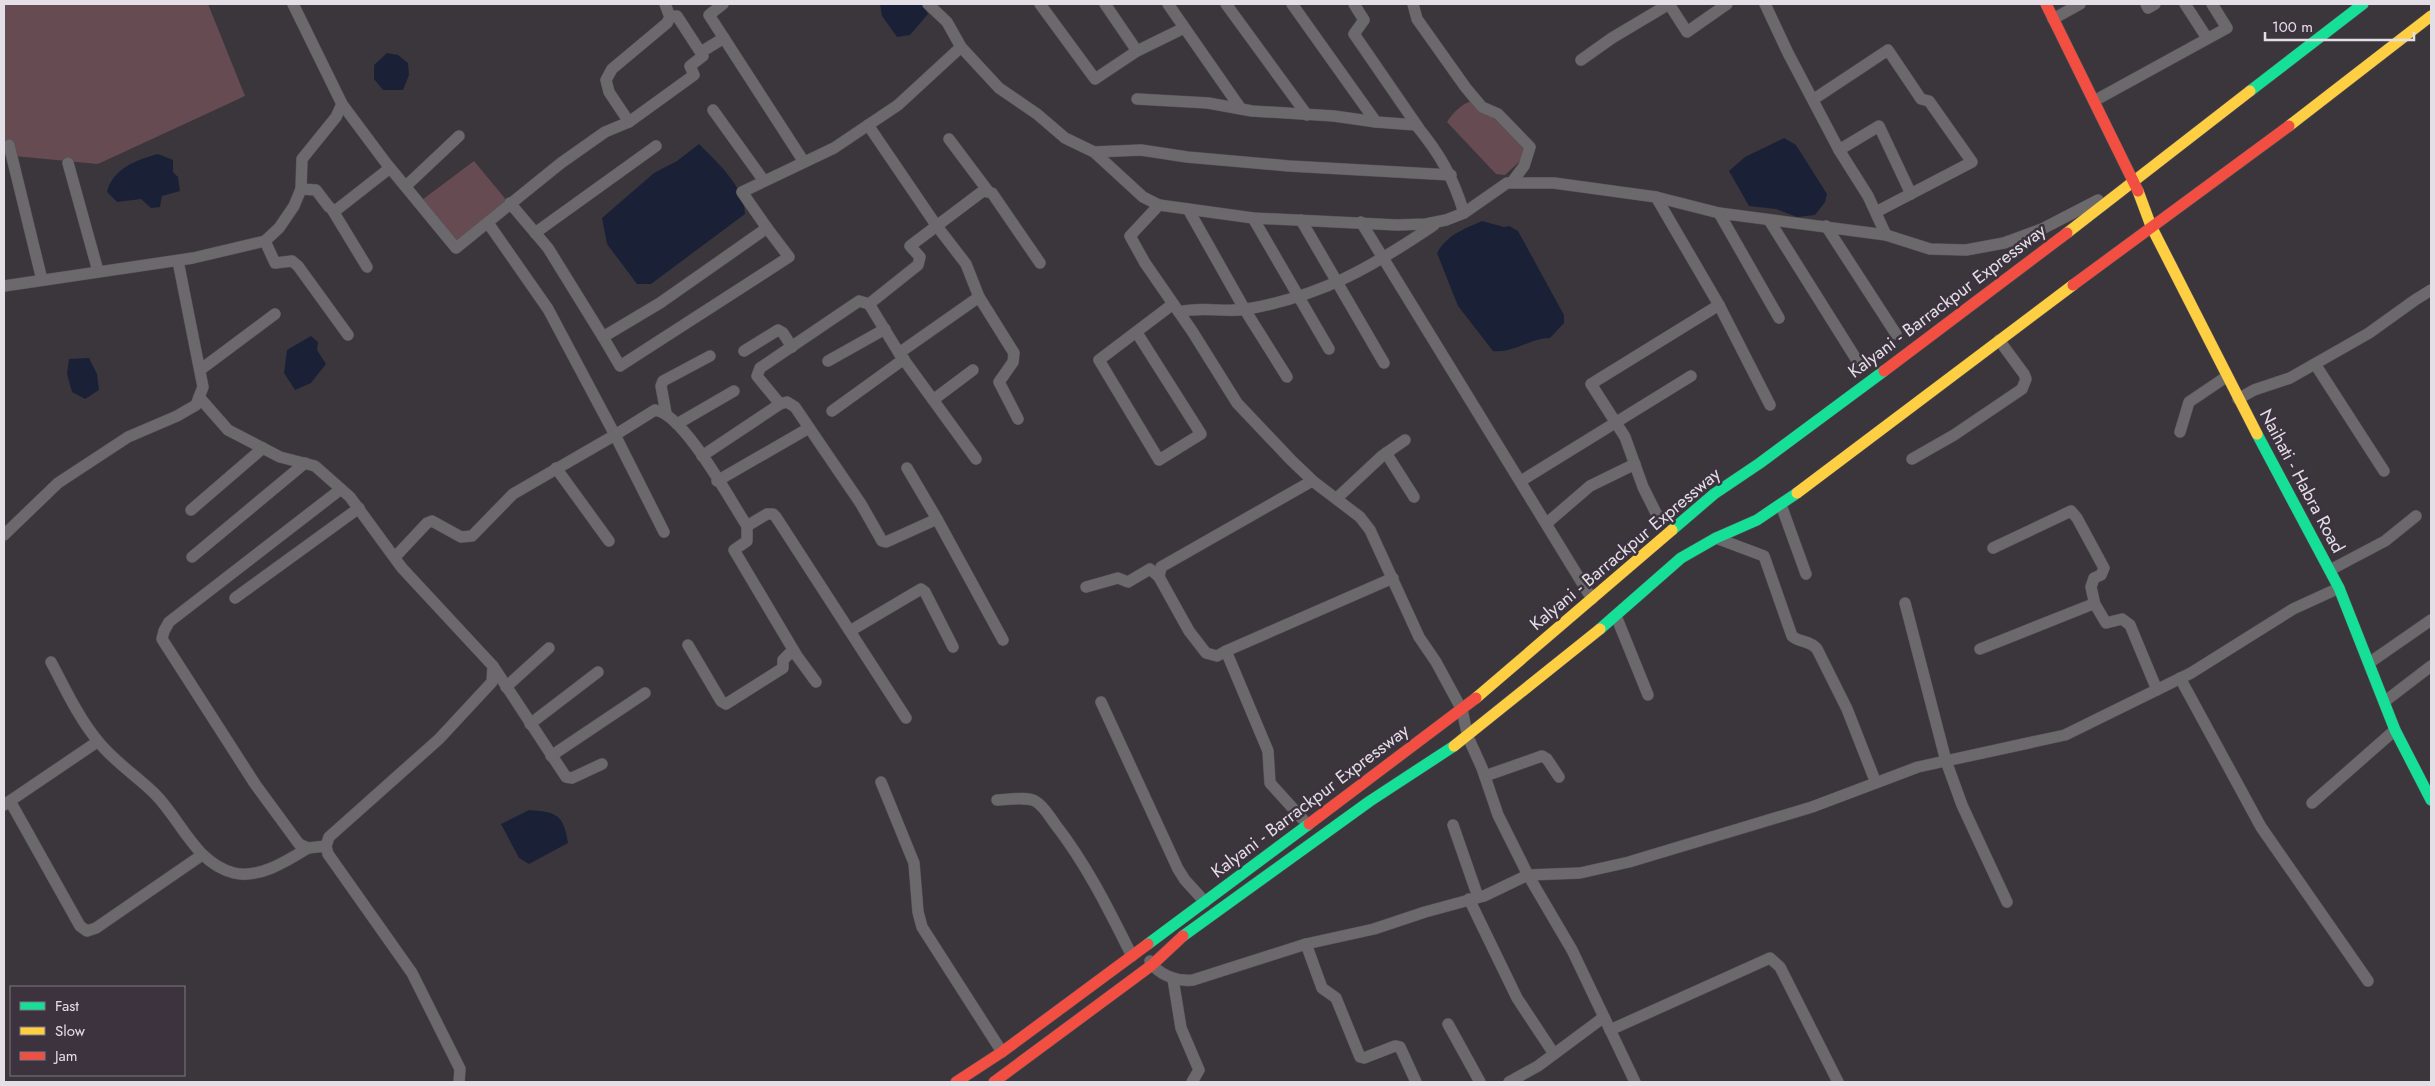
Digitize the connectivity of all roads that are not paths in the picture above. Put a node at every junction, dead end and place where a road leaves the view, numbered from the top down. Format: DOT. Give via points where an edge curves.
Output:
graph roads {
  1 [pos="293,4"];
  2 [pos="665,4"];
  3 [pos="723,4"];
  4 [pos="928,4"];
  5 [pos="1040,4"];
  6 [pos="1105,4"];
  7 [pos="1168,4"];
  8 [pos="1226,4"];
  9 [pos="1292,4"];
  10 [pos="1354,4"];
  11 [pos="1413,4"];
  12 [pos="1669,4"];
  13 [pos="1726,4"];
  14 [pos="1765,4"];
  15 [pos="2046,4"];
  16 [pos="2080,4"];
  17 [pos="2146,4"];
  18 [pos="2155,4"];
  19 [pos="2185,4"];
  20 [pos="2212,4"];
  21 [pos="2363,4"];
  22 [pos="2431,16"];
  23 [pos="670,17"];
  24 [pos="2054,19"];
  25 [pos="1184,28"];
  26 [pos="724,38"];
  27 [pos="2208,38"];
  28 [pos="961,47"];
  29 [pos="1137,50"];
  30 [pos="700,52"];
  31 [pos="1581,60"];
  32 [pos="1136,99"];
  33 [pos="1814,99"];
  34 [pos="2094,101"];
  35 [pos="342,104"];
  36 [pos="1241,109"];
  37 [pos="713,110"];
  38 [pos="1307,115"];
  39 [pos="629,122"];
  40 [pos="1376,122"];
  41 [pos="868,125"];
  42 [pos="1418,127"];
  43 [pos="459,136"];
  44 [pos="950,139"];
  45 [pos="9,146"];
  46 [pos="656,146"];
  47 [pos="1839,150"];
  48 [pos="1094,152"];
  49 [pos="804,162"];
  50 [pos="68,163"];
  51 [pos="390,168"];
  52 [pos="1451,175"];
  53 [pos="764,181"];
  54 [pos="1512,182"];
  55 [pos="2134,182"];
  56 [pos="406,186"];
  57 [pos="301,189"];
  58 [pos="988,191"];
  59 [pos="1911,194"];
  60 [pos="1656,198"];
  61 [pos="510,203"];
  62 [pos="1159,205"];
  63 [pos="1188,209"];
  64 [pos="333,211"];
  65 [pos="1876,212"];
  66 [pos="1464,213"];
  67 [pos="1718,214"];
  68 [pos="1253,218"];
  69 [pos="1301,220"];
  70 [pos="1769,220"];
  71 [pos="488,222"];
  72 [pos="1361,222"];
  73 [pos="1435,224"];
  74 [pos="936,225"];
  75 [pos="1826,226"];
  76 [pos="2151,226"];
  77 [pos="767,228"];
  78 [pos="535,233"];
  79 [pos="1886,235"];
  80 [pos="265,241"];
  81 [pos="1382,258"];
  82 [pos="178,261"];
  83 [pos="1040,263"];
  84 [pos="367,267"];
  85 [pos="98,271"];
  86 [pos="42,280"];
  87 [pos="1339,283"];
  88 [pos="4,286"];
  89 [pos="2431,290"];
  90 [pos="979,297"];
  91 [pos="1299,297"];
  92 [pos="869,304"];
  93 [pos="1719,305"];
  94 [pos="1176,308"];
  95 [pos="1245,310"];
  96 [pos="275,314"];
  97 [pos="1779,318"];
  98 [pos="885,329"];
  99 [pos="1137,333"];
  100 [pos="1896,334"];
  101 [pos="348,335"];
  102 [pos="603,337"];
  103 [pos="1999,340"];
  104 [pos="792,347"];
  105 [pos="1328,349"];
  106 [pos="744,351"];
  107 [pos="710,356"];
  108 [pos="902,356"];
  109 [pos="828,361"];
  110 [pos="1858,362"];
  111 [pos="1384,363"];
  112 [pos="2315,364"];
  113 [pos="200,370"];
  114 [pos="973,370"];
  115 [pos="1691,376"];
  116 [pos="2226,377"];
  117 [pos="1287,378"];
  118 [pos="734,391"];
  119 [pos="199,397"];
  120 [pos="2238,399"];
  121 [pos="933,400"];
  122 [pos="780,404"];
  123 [pos="1770,405"];
  124 [pos="832,411"];
  125 [pos="666,413"];
  126 [pos="1018,419"];
  127 [pos="1614,423"];
  128 [pos="677,424"];
  129 [pos="809,428"];
  130 [pos="2180,432"];
  131 [pos="615,435"];
  132 [pos="1405,440"];
  133 [pos="263,448"];
  134 [pos="1386,453"];
  135 [pos="702,456"];
  136 [pos="976,459"];
  137 [pos="1912,459"];
  138 [pos="305,463"];
  139 [pos="1635,464"];
  140 [pos="556,468"];
  141 [pos="907,468"];
  142 [pos="2384,471"];
  143 [pos="717,481"];
  144 [pos="1312,481"];
  145 [pos="1521,481"];
  146 [pos="342,489"];
  147 [pos="1414,497"];
  148 [pos="1337,498"];
  149 [pos="1782,505"];
  150 [pos="359,508"];
  151 [pos="191,510"];
  152 [pos="2416,516"];
  153 [pos="1658,517"];
  154 [pos="937,519"];
  155 [pos="1546,523"];
  156 [pos="747,526"];
  157 [pos="664,532"];
  158 [pos="4,535"];
  159 [pos="1716,538"];
  160 [pos="609,541"];
  161 [pos="1993,548"];
  162 [pos="192,557"];
  163 [pos="394,557"];
  164 [pos="2330,570"];
  165 [pos="1806,574"];
  166 [pos="1159,577"];
  167 [pos="1393,578"];
  168 [pos="1086,587"];
  169 [pos="2339,588"];
  170 [pos="236,598"];
  171 [pos="1592,599"];
  172 [pos="1905,603"];
  173 [pos="2094,605"];
  174 [pos="1616,616"];
  175 [pos="2431,620"];
  176 [pos="850,631"];
  177 [pos="1003,640"];
  178 [pos="688,645"];
  179 [pos="952,647"];
  180 [pos="549,648"];
  181 [pos="1980,649"];
  182 [pos="793,650"];
  183 [pos="1226,651"];
  184 [pos="51,662"];
  185 [pos="2369,663"];
  186 [pos="493,666"];
  187 [pos="2431,666"];
  188 [pos="598,672"];
  189 [pos="2180,678"];
  190 [pos="816,682"];
  191 [pos="506,686"];
  192 [pos="2158,690"];
  193 [pos="645,693"];
  194 [pos="1648,694"];
  195 [pos="1101,702"];
  196 [pos="2384,702"];
  197 [pos="1462,710"];
  198 [pos="906,718"];
  199 [pos="530,724"];
  200 [pos="2395,730"];
  201 [pos="1468,737"];
  202 [pos="98,742"];
  203 [pos="551,756"];
  204 [pos="1946,761"];
  205 [pos="602,764"];
  206 [pos="1485,776"];
  207 [pos="1558,777"];
  208 [pos="881,782"];
  209 [pos="1876,783"];
  210 [pos="997,800"];
  211 [pos="2431,800"];
  212 [pos="7,803"];
  213 [pos="2312,803"];
  214 [pos="1308,825"];
  215 [pos="1453,825"];
  216 [pos="326,846"];
  217 [pos="308,848"];
  218 [pos="202,855"];
  219 [pos="1528,876"];
  220 [pos="1474,898"];
  221 [pos="1205,902"];
  222 [pos="2007,902"];
  223 [pos="1306,944"];
  224 [pos="1143,948"];
  225 [pos="1132,956"];
  226 [pos="1152,966"];
  227 [pos="1173,979"];
  228 [pos="2368,981"];
  229 [pos="1604,1017"];
  230 [pos="1448,1024"];
  231 [pos="1610,1030"];
  232 [pos="1002,1052"];
  233 [pos="1554,1054"];
  234 [pos="459,1082"];
  235 [pos="956,1082"];
  236 [pos="994,1082"];
  237 [pos="1192,1082"];
  238 [pos="1416,1082"];
  239 [pos="1480,1082"];
  240 [pos="1509,1082"];
  241 [pos="1635,1082"];
  242 [pos="1838,1082"];
  1 -- 35 [label="street"];
  2 -- 23 [label="street"];
  3 -- 26 [label="street" via="709,15"];
  4 -- 28 [label="street" via="948,22"];
  5 -- 29 [label="street" via="1095,79"];
  6 -- 29 [label="street"];
  7 -- 25 [label="street"];
  8 -- 38 [label="street"];
  9 -- 40 [label="street"];
  10 -- 42 [label="street" via="1364,20 1354,34"];
  11 -- 54 [label="street" via="1417,19 1466,88 1482,107 1498,114 1530,147 1524,166"];
  12 -- 13 [label="street" via="1688,32"];
  12 -- 31 [label="street"];
  14 -- 33 [label="street"];
  15 -- 24 [label="main road, Naihati - Habra Road"];
  16 -- 24 [label="street"];
  17 -- 18 [label="street" via="2148,8"];
  19 -- 27 [label="street"];
  20 -- 27 [label="street" via="2227,28"];
  21 -- 55 [label="main road, Kalyani - Barrackpur Expressway"];
  22 -- 76 [label="main road" via="2327,98"];
  23 -- 30 [label="street" via="677,16"];
  23 -- 39 [label="street" via="662,28 608,74 606,85"];
  24 -- 34 [label="main road, Naihati - Habra Road"];
  25 -- 29 [label="street"];
  25 -- 36 [label="street"];
  26 -- 30 [label="street"];
  26 -- 49 [label="street"];
  27 -- 34 [label="street"];
  28 -- 41 [label="street" via="898,105"];
  28 -- 48 [label="street" via="999,88 1065,138"];
  30 -- 39 [label="street" via="703,56 690,66 694,76"];
  32 -- 36 [label="street"];
  33 -- 47 [label="street"];
  33 -- 59 [label="street" via="1888,50 1972,162"];
  34 -- 55 [label="main road, Naihati - Habra Road"];
  35 -- 51 [label="street"];
  35 -- 57 [label="street" via="336,117 302,159"];
  36 -- 38 [label="street"];
  37 -- 53 [label="street"];
  38 -- 40 [label="street"];
  39 -- 61 [label="street" via="605,132"];
  40 -- 42 [label="street"];
  41 -- 49 [label="street" via="834,148"];
  41 -- 74 [label="street"];
  42 -- 52 [label="street"];
  43 -- 56 [label="street"];
  44 -- 58 [label="street"];
  45 -- 86 [label="street"];
  46 -- 78 [label="street"];
  47 -- 59 [label="street" via="1879,126"];
  47 -- 65 [label="street"];
  48 -- 52 [label="street" via="1141,150 1289,166"];
  48 -- 62 [label="street" via="1143,197"];
  49 -- 53 [label="street"];
  50 -- 85 [label="street"];
  51 -- 56 [label="street"];
  51 -- 64 [label="street"];
  52 -- 66 [label="street"];
  53 -- 77 [label="street" via="742,192"];
  54 -- 60 [label="street" via="1554,183"];
  54 -- 66 [label="street"];
  55 -- 76 [label="main road, Naihati - Habra Road"];
  55 -- 79 [label="street" via="2042,229 2004,243 1966,250 1930,249"];
  55 -- 171 [label="main road, Kalyani - Barrackpur Expressway" via="1975,304 1714,494"];
  56 -- 71 [label="street" via="456,248"];
  57 -- 64 [label="street" via="316,190"];
  57 -- 80 [label="street" via="279,228"];
  58 -- 74 [label="street" via="983,191"];
  58 -- 83 [label="street"];
  59 -- 65 [label="street"];
  60 -- 67 [label="street"];
  60 -- 93 [label="street"];
  61 -- 71 [label="street"];
  61 -- 78 [label="street"];
  62 -- 63 [label="street"];
  62 -- 94 [label="street" via="1130,236"];
  63 -- 68 [label="street"];
  63 -- 95 [label="street"];
  64 -- 84 [label="street"];
  65 -- 79 [label="street"];
  66 -- 73 [label="street"];
  67 -- 70 [label="street"];
  67 -- 97 [label="street"];
  68 -- 69 [label="street"];
  68 -- 91 [label="street"];
  69 -- 72 [label="street"];
  69 -- 87 [label="street"];
  70 -- 75 [label="street"];
  70 -- 110 [label="street"];
  71 -- 131 [label="street" via="548,309"];
  72 -- 73 [label="street"];
  72 -- 81 [label="street"];
  73 -- 81 [label="street"];
  74 -- 90 [label="street" via="966,264"];
  74 -- 92 [label="street" via="910,246 920,257 918,265"];
  75 -- 79 [label="street"];
  75 -- 100 [label="street"];
  76 -- 103 [label="main road"];
  76 -- 116 [label="main road, Naihati - Habra Road"];
  77 -- 102 [label="street" via="660,303"];
  77 -- 102 [label="street" via="789,256 620,366"];
  78 -- 102 [label="street" via="548,248"];
  80 -- 82 [label="street"];
  80 -- 101 [label="street" via="274,263 292,261 298,266"];
  81 -- 87 [label="street"];
  81 -- 145 [label="street"];
  82 -- 85 [label="street"];
  82 -- 113 [label="street"];
  85 -- 86 [label="street"];
  86 -- 88 [label="street"];
  87 -- 91 [label="street"];
  87 -- 111 [label="street"];
  89 -- 112 [label="street" via="2369,333"];
  90 -- 108 [label="street"];
  90 -- 126 [label="street" via="1014,353 1013,362 999,382"];
  91 -- 95 [label="street"];
  91 -- 105 [label="street"];
  92 -- 98 [label="street"];
  92 -- 104 [label="street" via="859,301"];
  93 -- 123 [label="street"];
  93 -- 127 [label="street" via="1591,384"];
  94 -- 95 [label="street"];
  94 -- 99 [label="street"];
  94 -- 144 [label="street" via="1237,403"];
  95 -- 117 [label="street"];
  96 -- 113 [label="street"];
  98 -- 108 [label="street"];
  98 -- 109 [label="street"];
  99 -- 99 [label="street" via="1099,360 1159,460 1201,434"];
  103 -- 137 [label="street" via="2024,374 2026,379 2022,389"];
  103 -- 149 [label="main road"];
  104 -- 106 [label="street" via="778,330"];
  104 -- 122 [label="street" via="760,368 757,376"];
  107 -- 125 [label="street" via="663,381 661,392"];
  108 -- 121 [label="street"];
  108 -- 124 [label="street"];
  112 -- 120 [label="street"];
  112 -- 142 [label="street"];
  113 -- 119 [label="street" via="203,387"];
  114 -- 121 [label="street"];
  115 -- 127 [label="street"];
  116 -- 120 [label="main road, Naihati - Habra Road"];
  116 -- 130 [label="street" via="2189,402"];
  118 -- 128 [label="street"];
  119 -- 133 [label="street" via="228,430"];
  119 -- 158 [label="street" via="196,405 178,416 128,437 58,483"];
  120 -- 164 [label="main road, Naihati - Habra Road"];
  121 -- 136 [label="street"];
  122 -- 129 [label="street" via="787,402 795,407"];
  122 -- 135 [label="street"];
  125 -- 128 [label="street"];
  125 -- 131 [label="street" via="656,410"];
  127 -- 139 [label="street" via="1625,437"];
  127 -- 145 [label="street"];
  128 -- 135 [label="street"];
  129 -- 143 [label="street"];
  129 -- 154 [label="street" via="882,541"];
  131 -- 140 [label="street"];
  131 -- 157 [label="street"];
  132 -- 134 [label="street"];
  133 -- 138 [label="street" via="280,457"];
  133 -- 151 [label="street"];
  134 -- 147 [label="street"];
  134 -- 148 [label="street"];
  135 -- 143 [label="street"];
  138 -- 146 [label="street" via="315,466"];
  138 -- 162 [label="street"];
  139 -- 153 [label="street"];
  139 -- 155 [label="street" via="1590,486"];
  140 -- 160 [label="street"];
  140 -- 163 [label="street" via="513,494 472,536 461,537 432,521"];
  141 -- 154 [label="street"];
  143 -- 156 [label="street"];
  144 -- 148 [label="street"];
  144 -- 166 [label="street" via="1161,567"];
  145 -- 155 [label="street"];
  146 -- 150 [label="street"];
  146 -- 217 [label="street" via="169,622 162,639 255,784 299,844"];
  148 -- 167 [label="street" via="1370,530"];
  149 -- 159 [label="main road"];
  149 -- 165 [label="street"];
  150 -- 163 [label="street"];
  150 -- 170 [label="street"];
  152 -- 164 [label="street" via="2380,545"];
  154 -- 177 [label="street"];
  155 -- 171 [label="street"];
  156 -- 176 [label="street" via="767,514 776,517"];
  156 -- 182 [label="street" via="747,540 734,550"];
  159 -- 174 [label="main road" via="1681,558"];
  159 -- 209 [label="street" via="1764,556 1792,636 1817,649 1847,709"];
  161 -- 173 [label="street" via="2071,511 2104,568 2101,575 2094,578 2091,587"];
  163 -- 186 [label="street"];
  164 -- 169 [label="main road, Naihati - Habra Road"];
  166 -- 168 [label="street" via="1150,569 1128,582 1118,578"];
  166 -- 183 [label="street" via="1189,632 1206,653 1217,656"];
  167 -- 183 [label="street"];
  167 -- 197 [label="street" via="1419,637"];
  169 -- 185 [label="main road, Naihati - Habra Road"];
  169 -- 189 [label="street" via="2293,609"];
  171 -- 197 [label="main road, Kalyani - Barrackpur Expressway"];
  172 -- 204 [label="street"];
  173 -- 181 [label="street" via="2089,604"];
  173 -- 192 [label="street" via="2106,623 2122,619 2130,625"];
  174 -- 194 [label="street"];
  174 -- 201 [label="main road"];
  175 -- 185 [label="street"];
  176 -- 179 [label="street" via="922,589"];
  176 -- 198 [label="street"];
  178 -- 182 [label="street" via="721,701 726,704 783,668 783,660"];
  180 -- 191 [label="street"];
  182 -- 190 [label="street"];
  183 -- 214 [label="street" via="1268,751 1270,783"];
  184 -- 202 [label="street"];
  185 -- 196 [label="main road, Naihati - Habra Road"];
  186 -- 191 [label="street"];
  186 -- 216 [label="street" via="492,682 439,739 329,837"];
  187 -- 196 [label="street"];
  188 -- 199 [label="street"];
  189 -- 192 [label="street"];
  189 -- 228 [label="street" via="2261,826"];
  191 -- 199 [label="street"];
  192 -- 204 [label="street" via="2065,735"];
  193 -- 203 [label="street"];
  195 -- 221 [label="street" via="1178,869"];
  196 -- 200 [label="main road, Naihati - Habra Road"];
  197 -- 201 [label="street"];
  197 -- 214 [label="main road, Kalyani - Barrackpur Expressway"];
  199 -- 203 [label="street"];
  200 -- 211 [label="main road, Naihati - Habra Road"];
  200 -- 213 [label="street"];
  201 -- 206 [label="street"];
  201 -- 226 [label="main road" via="1370,801 1184,935"];
  202 -- 212 [label="street"];
  202 -- 218 [label="street" via="163,803"];
  203 -- 205 [label="street" via="568,778"];
  204 -- 209 [label="street" via="1918,767"];
  204 -- 222 [label="street" via="1962,805"];
  206 -- 207 [label="street" via="1542,756"];
  206 -- 219 [label="street" via="1498,815"];
  208 -- 232 [label="street" via="914,863 922,927"];
  209 -- 219 [label="street" via="1759,824 1629,862 1580,874"];
  210 -- 225 [label="street" via="1034,800 1042,806 1076,850"];
  212 -- 218 [label="street" via="86,932"];
  214 -- 221 [label="main road, Kalyani - Barrackpur Expressway"];
  215 -- 220 [label="street"];
  216 -- 217 [label="street"];
  216 -- 234 [label="street" via="332,860 412,973 460,1069"];
  217 -- 218 [label="street" via="284,863 248,873 219,868"];
  219 -- 220 [label="street"];
  219 -- 229 [label="street" via="1572,950"];
  220 -- 223 [label="street" via="1374,930"];
  220 -- 233 [label="street" via="1517,998"];
  221 -- 224 [label="main road, Kalyani - Barrackpur Expressway"];
  223 -- 227 [label="street" via="1193,980 1182,982"];
  223 -- 238 [label="street" via="1322,988 1336,998 1359,1055 1364,1058 1400,1047"];
  224 -- 225 [label="main road, Kalyani - Barrackpur Expressway"];
  224 -- 226 [label="street"];
  225 -- 232 [label="main road, Kalyani - Barrackpur Expressway"];
  226 -- 227 [label="street"];
  226 -- 236 [label="main road"];
  227 -- 237 [label="street" via="1181,1028 1199,1070"];
  229 -- 231 [label="street"];
  229 -- 233 [label="street"];
  230 -- 239 [label="street"];
  231 -- 241 [label="street"];
  231 -- 242 [label="street" via="1770,958 1780,967"];
  232 -- 235 [label="main road, Kalyani - Barrackpur Expressway"];
  233 -- 240 [label="street"];
}
